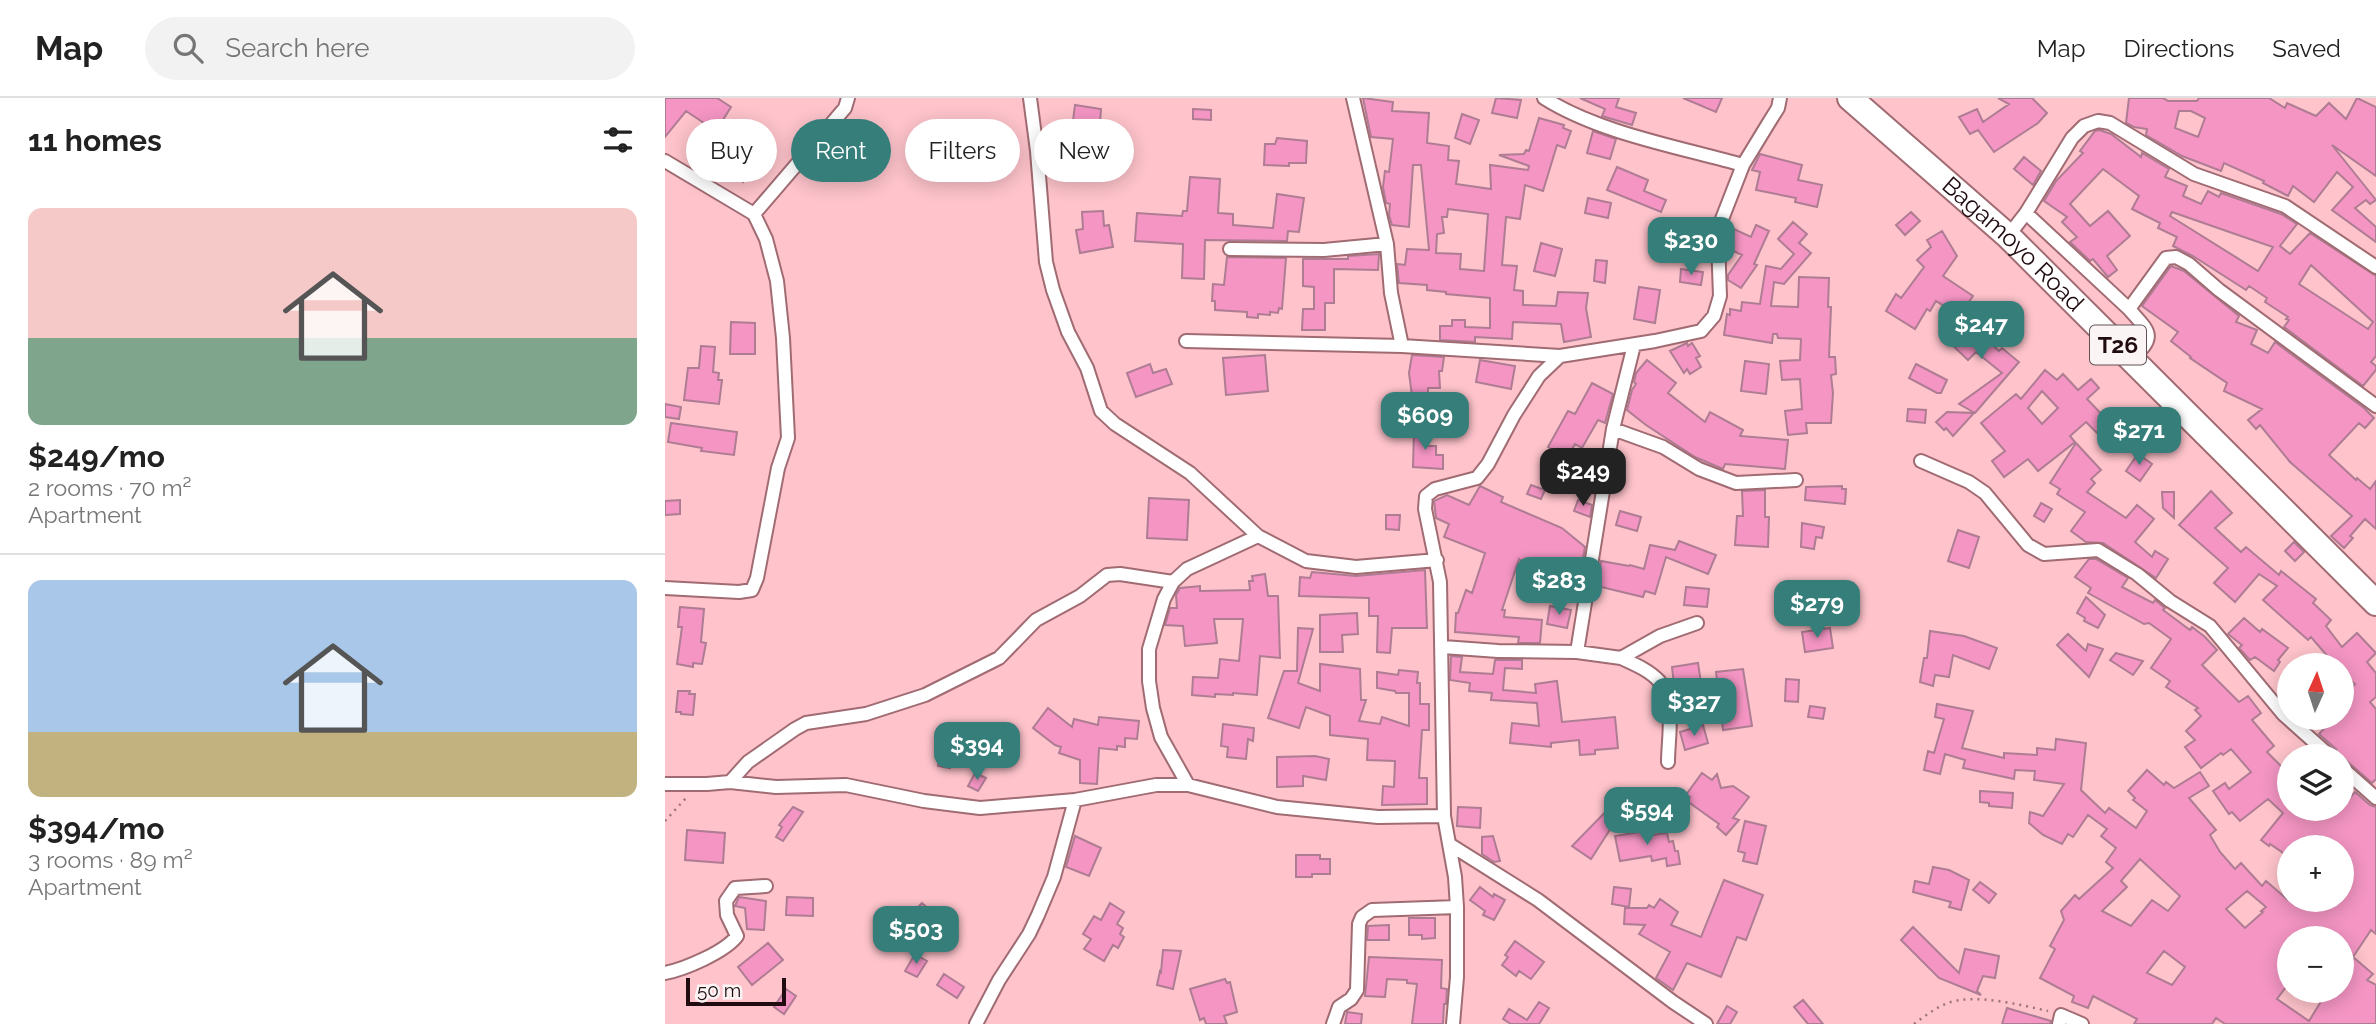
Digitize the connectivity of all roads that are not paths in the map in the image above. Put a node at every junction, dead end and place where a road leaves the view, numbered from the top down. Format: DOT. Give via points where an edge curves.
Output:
graph roads {
  1 [pos="848,98"];
  2 [pos="1030,98"];
  3 [pos="1353,98"];
  4 [pos="1543,98"];
  5 [pos="1780,98"];
  6 [pos="1850,98"];
  7 [pos="665,161"];
  8 [pos="1743,165"];
  9 [pos="2026,213"];
  10 [pos="754,214"];
  11 [pos="2008,236"];
  12 [pos="1387,244"];
  13 [pos="1230,249"];
  14 [pos="2376,267"];
  15 [pos="2129,309"];
  16 [pos="1186,341"];
  17 [pos="1634,345"];
  18 [pos="1402,346"];
  19 [pos="1560,356"];
  20 [pos="2131,359"];
  21 [pos="2376,406"];
  22 [pos="1613,429"];
  23 [pos="1921,461"];
  24 [pos="1796,480"];
  25 [pos="1258,536"];
  26 [pos="1437,560"];
  27 [pos="1173,582"];
  28 [pos="665,588"];
  29 [pos="2376,603"];
  30 [pos="1697,623"];
  31 [pos="1443,647"];
  32 [pos="1577,652"];
  33 [pos="1621,658"];
  34 [pos="2317,744"];
  35 [pos="1668,762"];
  36 [pos="2354,779"];
  37 [pos="730,782"];
  38 [pos="665,784"];
  39 [pos="1188,785"];
  40 [pos="2376,798"];
  41 [pos="1075,800"];
  42 [pos="1444,816"];
  43 [pos="1449,844"];
  44 [pos="766,886"];
  45 [pos="1457,907"];
  46 [pos="665,973"];
  47 [pos="2060,1019"];
  48 [pos="976,1024"];
  49 [pos="1333,1024"];
  50 [pos="1453,1024"];
  51 [pos="1706,1024"];
  52 [pos="2082,1024"];
  1 -- 10 [label="street" via="845,108"];
  2 -- 25 [label="street" via="1046,262 1068,332 1087,368 1101,411 1190,473"];
  3 -- 12 [label="street"];
  4 -- 8 [label="street" via="1593,123"];
  5 -- 8 [label="street"];
  6 -- 11 [label="highway, Bagamoyo Road / T26"];
  7 -- 10 [label="street"];
  8 -- 17 [label="street" via="1722,219 1720,296 1714,316 1701,331"];
  9 -- 11 [label="street"];
  9 -- 14 [label="street" via="2072,138 2084,126 2110,122 2194,174 2285,206"];
  9 -- 15 [label="street"];
  10 -- 28 [label="street" via="777,281 788,438 757,578 752,590 739,592"];
  11 -- 20 [label="highway, Bagamoyo Road / T26"];
  12 -- 13 [label="street" via="1324,250"];
  12 -- 18 [label="street"];
  15 -- 20 [label="street" via="2148,331 2149,339"];
  15 -- 21 [label="street" via="2166,258 2176,257"];
  16 -- 18 [label="street"];
  17 -- 19 [label="street"];
  17 -- 22 [label="street"];
  18 -- 19 [label="street"];
  19 -- 26 [label="street" via="1539,376 1477,478 1435,489 1426,496"];
  20 -- 29 [label="highway, Bagamoyo Road / T26"];
  22 -- 24 [label="street" via="1663,447 1699,469 1736,483"];
  22 -- 32 [label="street"];
  23 -- 34 [label="street" via="1985,494 2028,545 2044,554 2098,550 2210,626 2283,714"];
  25 -- 26 [label="street" via="1306,561 1356,567"];
  25 -- 27 [label="street" via="1187,569"];
  26 -- 31 [label="street"];
  27 -- 37 [label="street" via="1107,575 1036,620 999,657 925,695 866,714 806,723 748,761"];
  27 -- 39 [label="street" via="1149,649 1149,681 1161,737"];
  30 -- 33 [label="street" via="1660,636"];
  31 -- 32 [label="street"];
  31 -- 42 [label="street"];
  32 -- 33 [label="street"];
  33 -- 35 [label="street" via="1645,669 1668,696"];
  36 -- 40 [label="street"];
  37 -- 38 [label="street"];
  37 -- 41 [label="street" via="776,787 846,785 980,808"];
  39 -- 41 [label="street" via="1156,785"];
  39 -- 42 [label="street" via="1277,807 1378,817"];
  41 -- 48 [label="street" via="1054,877 1038,915"];
  42 -- 43 [label="street"];
  43 -- 45 [label="street"];
  43 -- 51 [label="street" via="1538,900"];
  44 -- 46 [label="street" via="736,888 726,901 737,936 733,941 700,961"];
  45 -- 49 [label="street" via="1372,910 1362,917 1357,990 1339,1007"];
  45 -- 50 [label="street"];
  47 -- 52 [label="street"];
}
